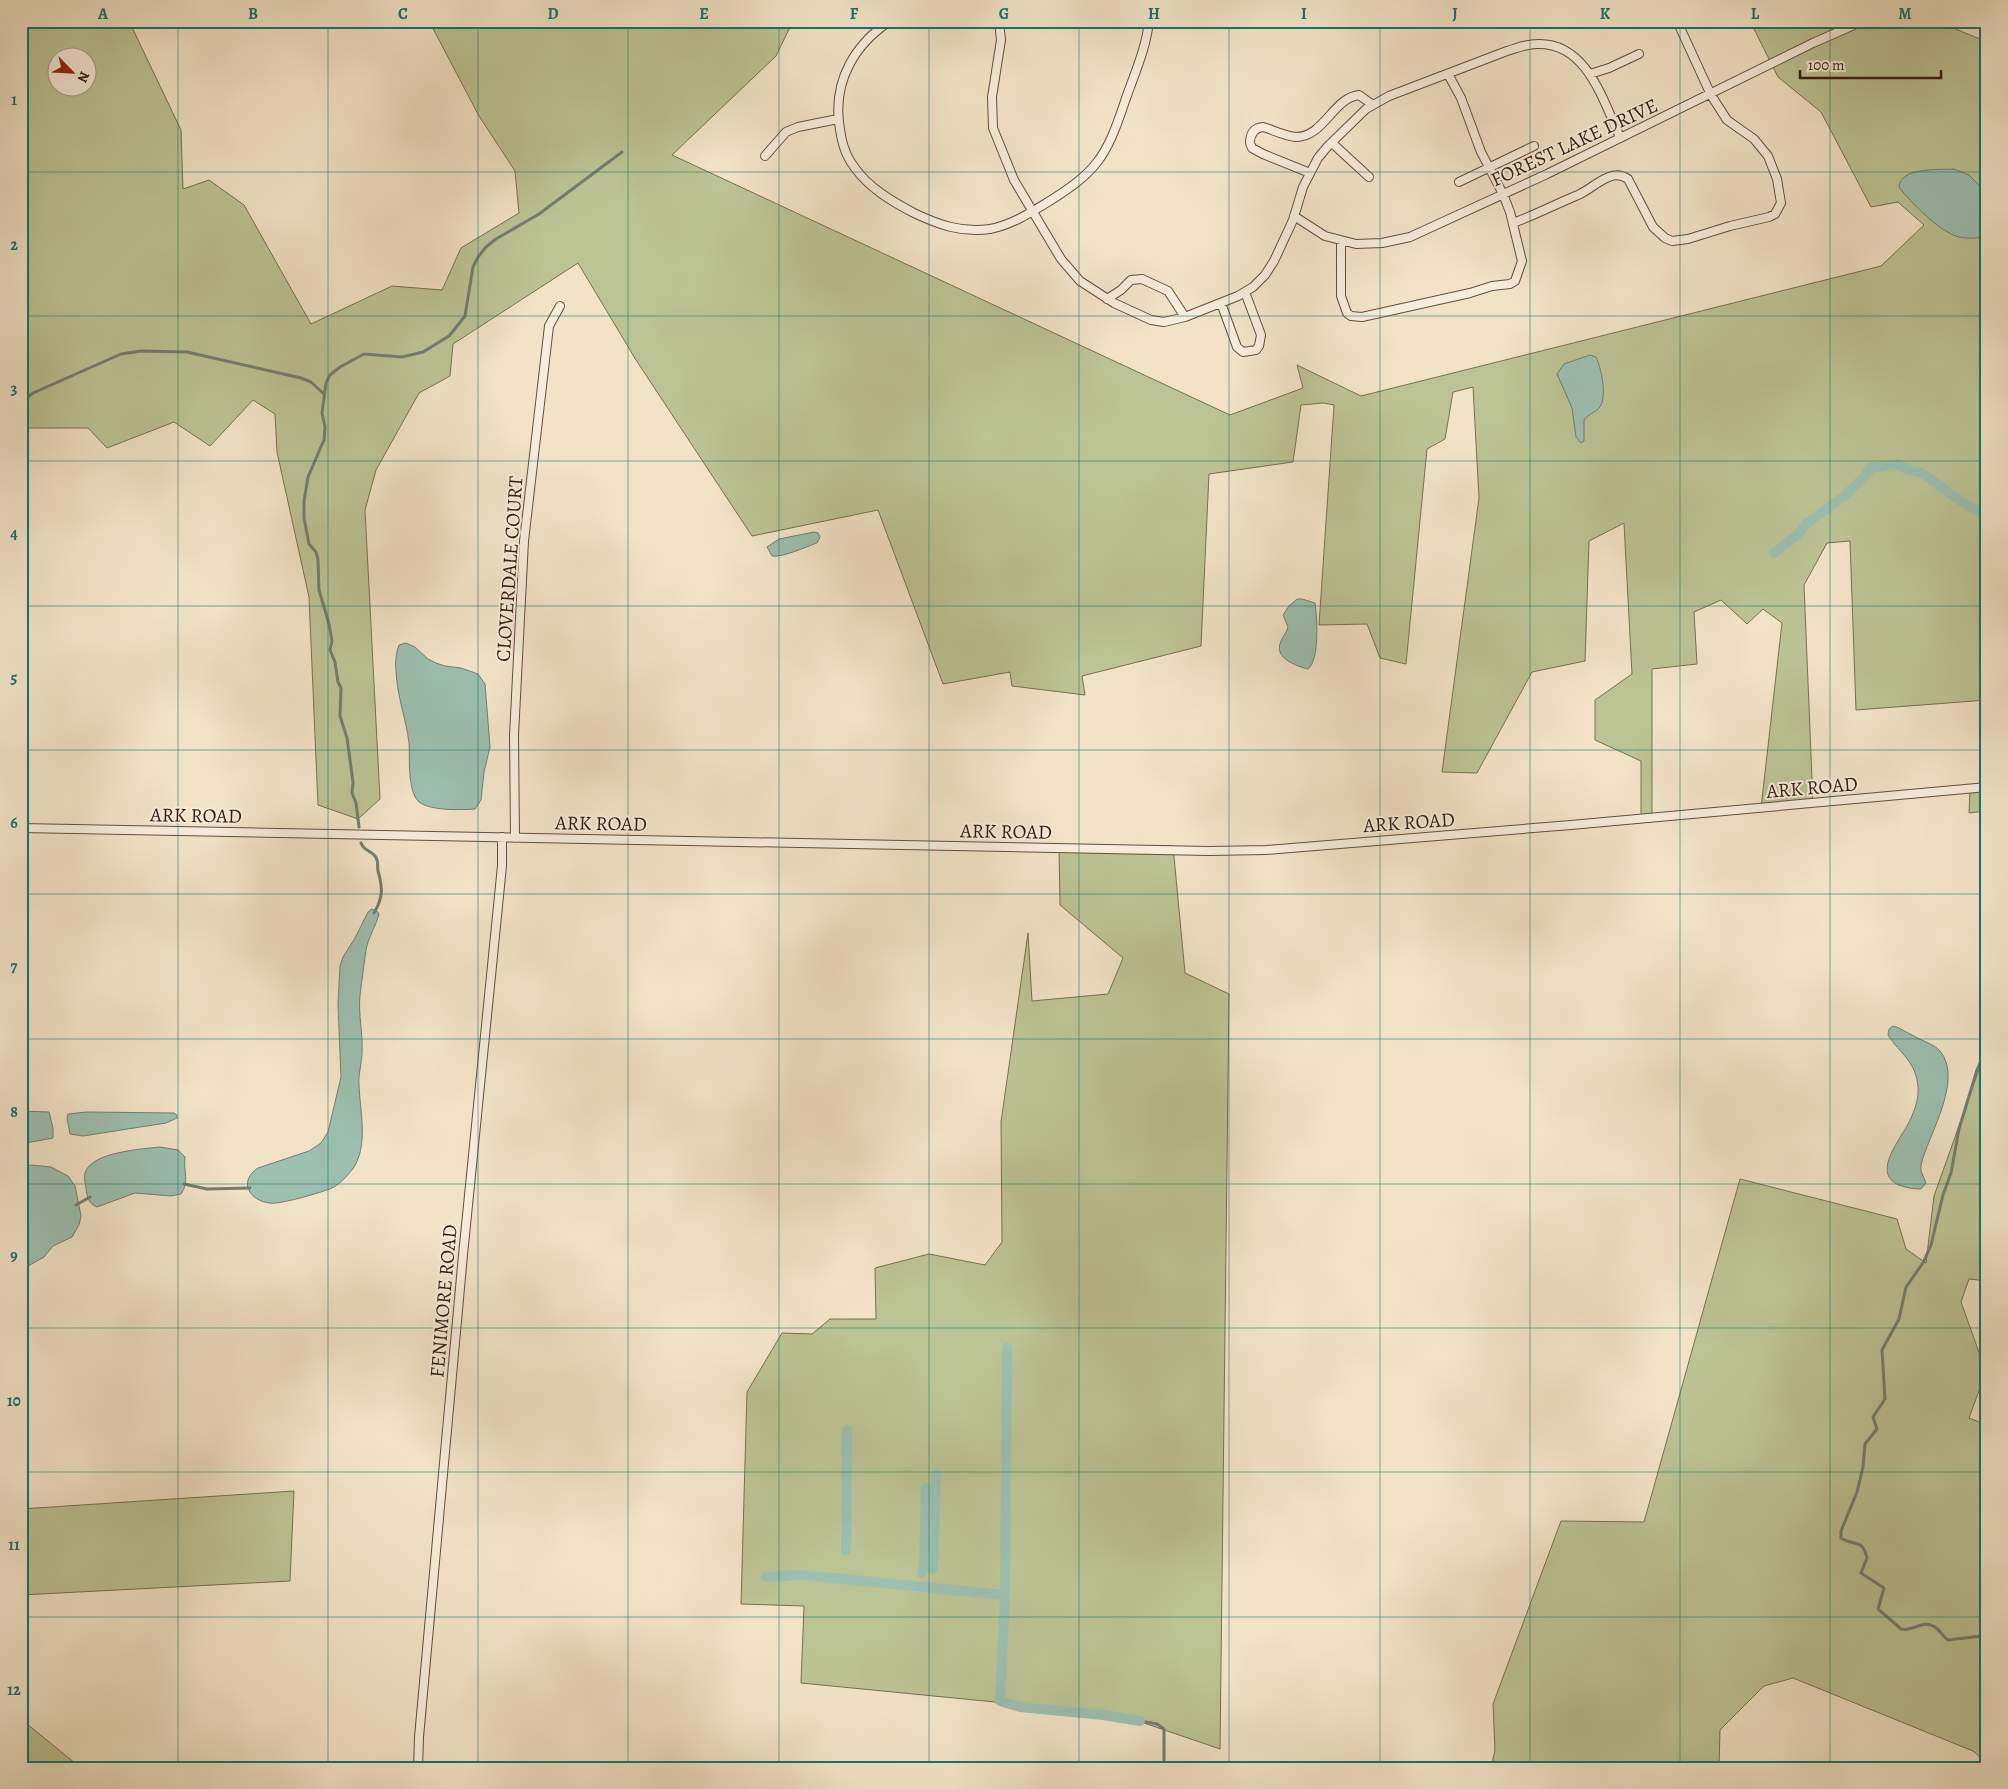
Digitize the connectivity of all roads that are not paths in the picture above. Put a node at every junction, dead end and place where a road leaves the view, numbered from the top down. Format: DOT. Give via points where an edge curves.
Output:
graph roads {
  1 [pos="890,21"];
  2 [pos="999,21"];
  3 [pos="1149,21"];
  4 [pos="1677,21"];
  5 [pos="1863,21"];
  6 [pos="1639,54"];
  7 [pos="1448,74"];
  8 [pos="1590,74"];
  9 [pos="1711,95"];
  10 [pos="1373,105"];
  11 [pos="838,119"];
  12 [pos="1620,137"];
  13 [pos="1332,143"];
  14 [pos="1534,146"];
  15 [pos="765,156"];
  16 [pos="1488,168"];
  17 [pos="1310,173"];
  18 [pos="1369,177"];
  19 [pos="1459,182"];
  20 [pos="1503,194"];
  21 [pos="1032,212"];
  22 [pos="1294,216"];
  23 [pos="1513,223"];
  24 [pos="1341,242"];
  25 [pos="1245,292"];
  26 [pos="1107,299"];
  27 [pos="1221,303"];
  28 [pos="560,306"];
  29 [pos="1185,316"];
  30 [pos="1987,787"];
  31 [pos="21,828"];
  32 [pos="502,837"];
  33 [pos="515,838"];
  34 [pos="418,1768"];
  1 -- 11 [label="street" via="869,37 844,72"];
  2 -- 21 [label="street" via="1001,40 992,97 993,128 1010,174"];
  3 -- 21 [label="street" via="1140,60 1104,154 1076,184"];
  4 -- 9 [label="street"];
  5 -- 9 [label="street, FOREST LAKE DRIVE"];
  6 -- 8 [label="street"];
  7 -- 8 [label="street" via="1536,44 1564,50 1580,61"];
  7 -- 10 [label="street"];
  7 -- 16 [label="street" via="1461,98"];
  8 -- 12 [label="street"];
  9 -- 12 [label="street, FOREST LAKE DRIVE"];
  9 -- 23 [label="street" via="1727,120 1759,144 1772,163 1781,195 1775,214 1672,241 1653,227 1628,179 1616,175"];
  10 -- 13 [label="street"];
  10 -- 17 [label="street" via="1359,95 1352,97 1318,128 1298,137 1262,127 1252,133 1250,143 1257,151"];
  11 -- 15 [label="street" via="786,132"];
  11 -- 21 [label="street" via="844,150 861,176 880,192 920,216 942,226 965,230 999,227"];
  12 -- 20 [label="street, FOREST LAKE DRIVE"];
  13 -- 17 [label="street"];
  13 -- 18 [label="street"];
  14 -- 16 [label="street"];
  16 -- 19 [label="street"];
  16 -- 20 [label="street"];
  17 -- 22 [label="street"];
  20 -- 23 [label="street"];
  20 -- 24 [label="street, FOREST LAKE DRIVE" via="1410,237 1369,245"];
  21 -- 26 [label="street" via="1073,274"];
  22 -- 24 [label="street, FOREST LAKE DRIVE" via="1316,232"];
  22 -- 25 [label="street" via="1268,270"];
  23 -- 24 [label="street" via="1522,262 1515,281 1362,317 1351,316 1342,302"];
  25 -- 27 [label="street"];
  25 -- 27 [label="street" via="1261,335 1256,350 1243,352 1236,347"];
  26 -- 29 [label="street" via="1157,322"];
  26 -- 29 [label="street" via="1131,280 1142,279 1168,290"];
  27 -- 29 [label="street"];
  28 -- 33 [label="street, CLOVERDALE COURT" via="550,326 524,541 514,735"];
  30 -- 33 [label="street, ARK ROAD" via="1571,826 1266,850"];
  31 -- 32 [label="street, ARK ROAD"];
  32 -- 33 [label="street, ARK ROAD"];
  32 -- 34 [label="street, FENIMORE ROAD" via="502,866 463,1255"];
}
